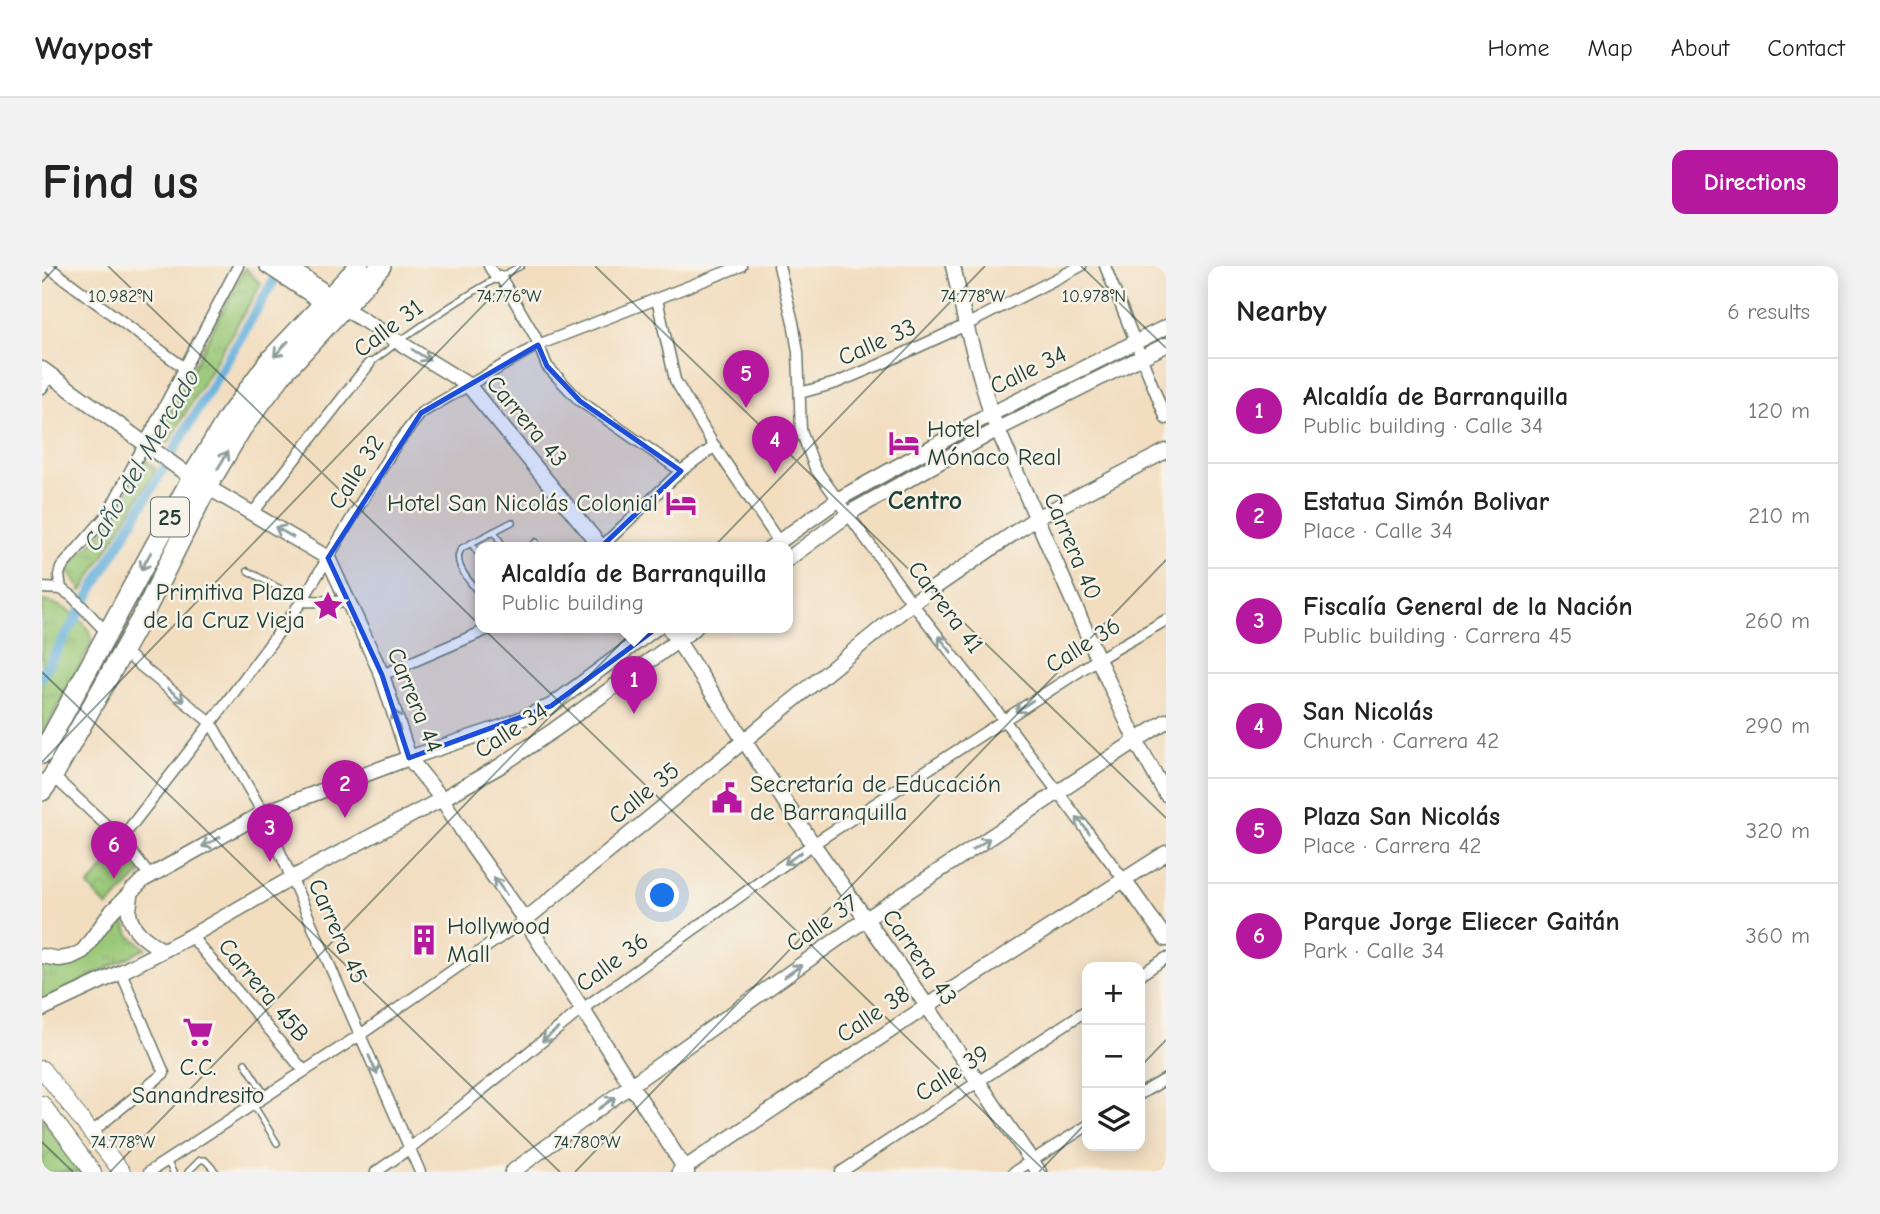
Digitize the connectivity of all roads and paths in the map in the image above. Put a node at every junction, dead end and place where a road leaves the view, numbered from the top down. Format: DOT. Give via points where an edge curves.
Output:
graph roads {
  1 [pos="47,266"];
  2 [pos="238,266"];
  3 [pos="288,266"];
  4 [pos="359,266"];
  5 [pos="381,266"];
  6 [pos="489,266"];
  7 [pos="521,266"];
  8 [pos="741,266"];
  9 [pos="779,266"];
  10 [pos="953,266"];
  11 [pos="1082,266"];
  12 [pos="1105,266"];
  13 [pos="268,267"];
  14 [pos="498,277"];
  15 [pos="298,280"];
  16 [pos="657,299"];
  17 [pos="335,303"];
  18 [pos="967,325"];
  19 [pos="1166,327"];
  20 [pos="399,341"];
  21 [pos="1135,342"];
  22 [pos="538,345"];
  23 [pos="1166,345"];
  24 [pos="1141,358"];
  25 [pos="369,364"];
  26 [pos="183,367"];
  27 [pos="45,377"];
  28 [pos="468,384"];
  29 [pos="800,393"];
  30 [pos="991,414"];
  31 [pos="1166,419"];
  32 [pos="998,429"];
  33 [pos="143,444"];
  34 [pos="715,446"];
  35 [pos="1166,451"];
  36 [pos="681,471"];
  37 [pos="193,478"];
  38 [pos="839,499"];
  39 [pos="849,513"];
  40 [pos="252,514"];
  41 [pos="1037,517"];
  42 [pos="512,522"];
  43 [pos="494,531"];
  44 [pos="500,542"];
  45 [pos="597,542"];
  46 [pos="606,542"];
  47 [pos="773,542"];
  48 [pos="779,542"];
  49 [pos="471,543"];
  50 [pos="475,549"];
  51 [pos="793,555"];
  52 [pos="328,558"];
  53 [pos="248,571"];
  54 [pos="475,587"];
  55 [pos="42,588"];
  56 [pos="61,589"];
  57 [pos="302,601"];
  58 [pos="348,602"];
  59 [pos="912,603"];
  60 [pos="1166,620"];
  61 [pos="107,633"];
  62 [pos="479,633"];
  63 [pos="649,633"];
  64 [pos="672,633"];
  65 [pos="689,633"];
  66 [pos="678,642"];
  67 [pos="124,651"];
  68 [pos="1098,659"];
  69 [pos="382,675"];
  70 [pos="1004,720"];
  71 [pos="1166,722"];
  72 [pos="211,723"];
  73 [pos="745,740"];
  74 [pos="1136,741"];
  75 [pos="42,754"];
  76 [pos="409,758"];
  77 [pos="48,784"];
  78 [pos="1058,792"];
  79 [pos="1166,794"];
  80 [pos="442,799"];
  81 [pos="263,813"];
  82 [pos="121,839"];
  83 [pos="813,844"];
  84 [pos="1166,853"];
  85 [pos="150,876"];
  86 [pos="292,878"];
  87 [pos="1124,880"];
  88 [pos="132,890"];
  89 [pos="866,919"];
  90 [pos="525,920"];
  91 [pos="191,936"];
  92 [pos="1166,939"];
  93 [pos="162,950"];
  94 [pos="42,956"];
  95 [pos="1166,958"];
  96 [pos="121,972"];
  97 [pos="1145,972"];
  98 [pos="927,1006"];
  99 [pos="42,1009"];
  100 [pos="581,1010"];
  101 [pos="1082,1013"];
  102 [pos="360,1035"];
  103 [pos="245,1063"];
  104 [pos="42,1069"];
  105 [pos="304,1071"];
  106 [pos="42,1077"];
  107 [pos="1166,1079"];
  108 [pos="978,1081"];
  109 [pos="631,1085"];
  110 [pos="1145,1091"];
  111 [pos="42,1095"];
  112 [pos="266,1096"];
  113 [pos="42,1104"];
  114 [pos="253,1104"];
  115 [pos="1082,1130"];
  116 [pos="92,1132"];
  117 [pos="277,1143"];
  118 [pos="410,1148"];
  119 [pos="167,1161"];
  120 [pos="1035,1166"];
  121 [pos="684,1171"];
  122 [pos="93,1172"];
  123 [pos="101,1172"];
  124 [pos="119,1172"];
  125 [pos="149,1172"];
  126 [pos="173,1172"];
  127 [pos="188,1172"];
  128 [pos="216,1172"];
  129 [pos="376,1172"];
  130 [pos="420,1172"];
  131 [pos="512,1172"];
  132 [pos="841,1172"];
  133 [pos="1014,1172"];
  1 -- 26 [label="street"];
  2 -- 26 [label="street"];
  3 -- 15 [label="street, Carrera 43"];
  4 -- 17 [label="highway, 25"];
  5 -- 17 [label="highway, 25"];
  6 -- 14 [label="street"];
  7 -- 14 [label="lane, Calle 31"];
  8 -- 16 [label="street, Calle 32"];
  9 -- 29 [label="street, Carrera 41" via="798,352"];
  10 -- 18 [label="street, Carrera 40"];
  11 -- 18 [label="street, Calle 33"];
  12 -- 21 [label="street"];
  13 -- 15 [label="street, Carrera 43"];
  14 -- 20 [label="lane, Calle 31"];
  14 -- 22 [label="street"];
  15 -- 17 [label="street, Carrera 43" via="314,297"];
  16 -- 22 [label="street, Calle 32"];
  16 -- 34 [label="street" via="676,380"];
  17 -- 20 [label="street, Carrera 43"];
  17 -- 37 [label="highway, 25" via="242,428"];
  18 -- 29 [label="street, Calle 33" via="836,383"];
  18 -- 30 [label="street, Carrera 40"];
  19 -- 21 [label="street, Calle 34"];
  20 -- 25 [label="lane, Calle 31"];
  20 -- 28 [label="street, Carrera 43, one-way"];
  21 -- 24 [label="street"];
  21 -- 30 [label="street, Calle 34"];
  22 -- 28 [label="street, Calle 32"];
  22 -- 36 [label="street" via="547,366 580,401"];
  23 -- 24 [label="street, Calle 34"];
  24 -- 31 [label="street"];
  24 -- 32 [label="street, Calle 34"];
  25 -- 40 [label="street, Calle 31"];
  26 -- 33 [label="street"];
  27 -- 33 [label="street"];
  28 -- 45 [label="street, Carrera 43"];
  28 -- 52 [label="street, Calle 32" via="421,413 395,446"];
  29 -- 38 [label="street, Carrera 41" via="801,431 815,468"];
  30 -- 32 [label="street, Carrera 40"];
  30 -- 38 [label="street, Calle 34"];
  32 -- 39 [label="street, Calle 34"];
  32 -- 41 [label="street, Carrera 40"];
  33 -- 37 [label="street"];
  33 -- 56 [label="street" via="107,515 61,568"];
  34 -- 36 [label="street"];
  34 -- 47 [label="street"];
  35 -- 41 [label="street, Calle 35"];
  36 -- 46 [label="street"];
  37 -- 40 [label="street"];
  37 -- 61 [label="highway, 25, one-way"];
  37 -- 67 [label="highway, 25"];
  38 -- 39 [label="street, Carrera 41"];
  38 -- 48 [label="street, Calle 34"];
  39 -- 51 [label="street, Calle 34"];
  39 -- 59 [label="street, Carrera 41"];
  52 -- 40 [label="street, one-way"];
  41 -- 59 [label="street, Calle 35"];
  41 -- 68 [label="street, Carrera 40"];
  42 -- 43 [label="lane"];
  43 -- 44 [label="lane"];
  43 -- 49 [label="lane"];
  49 -- 50 [label="lane"];
  49 -- 54 [label="lane" via="462,548 457,562"];
  52 -- 57 [label="street, Calle 32"];
  52 -- 58 [label="street, Carrera 44"];
  53 -- 57 [label="lane"];
  55 -- 56 [label="street, Carrera 45"];
  56 -- 61 [label="street, Carrera 45"];
  57 -- 58 [label="street"];
  57 -- 72 [label="street, Calle 32"];
  58 -- 69 [label="street, Carrera 44"];
  70 -- 59 [label="street, Carrera 41, one-way"];
  59 -- 73 [label="street, Calle 35"];
  60 -- 68 [label="street, Calle 36"];
  61 -- 67 [label="street, Carrera 45"];
  61 -- 75 [label="highway, 25"];
  62 -- 69 [label="street"];
  63 -- 76 [label="street, Calle 34" via="551,706"];
  64 -- 66 [label="street, Carrera 43"];
  65 -- 66 [label="street, Calle 34"];
  66 -- 73 [label="street, Carrera 43"];
  66 -- 80 [label="street, Calle 34" via="500,766"];
  67 -- 72 [label="street, Carrera 45, one-way"];
  67 -- 77 [label="highway, 25"];
  68 -- 70 [label="street, Calle 36, one-way"];
  68 -- 74 [label="street, Carrera 40"];
  76 -- 69 [label="street, Carrera 44, one-way"];
  70 -- 78 [label="street, Carrera 41"];
  70 -- 83 [label="street, Calle 36"];
  71 -- 74 [label="street, Calle 37"];
  72 -- 81 [label="street, Carrera 45"];
  72 -- 82 [label="street, Calle 32"];
  73 -- 83 [label="street, Carrera 43"];
  73 -- 90 [label="street, Calle 35"];
  74 -- 78 [label="street, Calle 37"];
  74 -- 79 [label="street, Carrera 40"];
  76 -- 80 [label="street, Carrera 44"];
  76 -- 81 [label="street, Calle 34"];
  77 -- 82 [label="street"];
  87 -- 78 [label="street, Carrera 41, one-way"];
  89 -- 78 [label="street, Calle 37, one-way"];
  80 -- 86 [label="street, Calle 34"];
  90 -- 80 [label="street, Carrera 44, one-way"];
  81 -- 85 [label="street, Calle 34, one-way"];
  81 -- 86 [label="street, Carrera 45"];
  82 -- 85 [label="street"];
  83 -- 89 [label="street, Carrera 43"];
  83 -- 100 [label="street, Calle 36, one-way"];
  84 -- 87 [label="street, Calle 38"];
  85 -- 88 [label="street, Calle 34"];
  86 -- 91 [label="street, Calle 34"];
  86 -- 102 [label="street, Carrera 45"];
  87 -- 92 [label="street, Carrera 41"];
  87 -- 98 [label="street, Calle 38"];
  88 -- 93 [label="street" via="129,913 134,927"];
  88 -- 94 [label="street, Calle 34" via="83,951 59,959"];
  89 -- 98 [label="street, Carrera 43"];
  109 -- 89 [label="street, Calle 37, one-way"];
  90 -- 100 [label="street, Carrera 44"];
  90 -- 102 [label="street, Calle 35"];
  91 -- 93 [label="street, Calle 34"];
  91 -- 105 [label="street, Carrera 45B"];
  93 -- 96 [label="street, Calle 34"];
  95 -- 97 [label="street"];
  96 -- 99 [label="street, Calle 34"];
  96 -- 116 [label="street" via="164,1073"];
  98 -- 108 [label="street, Carrera 43"];
  98 -- 121 [label="street, Calle 38"];
  100 -- 109 [label="street, Carrera 44"];
  100 -- 118 [label="street, Calle 36, one-way"];
  101 -- 108 [label="street, Calle 39"];
  102 -- 105 [label="street, Calle 35"];
  102 -- 118 [label="street, Carrera 45, one-way"];
  103 -- 112 [label="lane"];
  104 -- 116 [label="main road"];
  105 -- 112 [label="street, Calle 35"];
  106 -- 124 [label="lane"];
  107 -- 110 [label="street"];
  108 -- 120 [label="street, Carrera 43"];
  108 -- 132 [label="street, Calle 39"];
  109 -- 121 [label="street, Carrera 44"];
  131 -- 109 [label="street, Calle 37, one-way"];
  111 -- 123 [label="lane"];
  112 -- 114 [label="street, Calle 35"];
  113 -- 122 [label="main road"];
  114 -- 117 [label="lane"];
  114 -- 119 [label="street, Calle 35"];
  115 -- 120 [label="street"];
  116 -- 124 [label="main road"];
  118 -- 129 [label="street, Calle 36"];
  118 -- 130 [label="street, Carrera 45"];
  119 -- 125 [label="street, Calle 35"];
  119 -- 126 [label="lane"];
  120 -- 133 [label="street"];
  127 -- 128 [label="lane" via="200,1160"];
}
